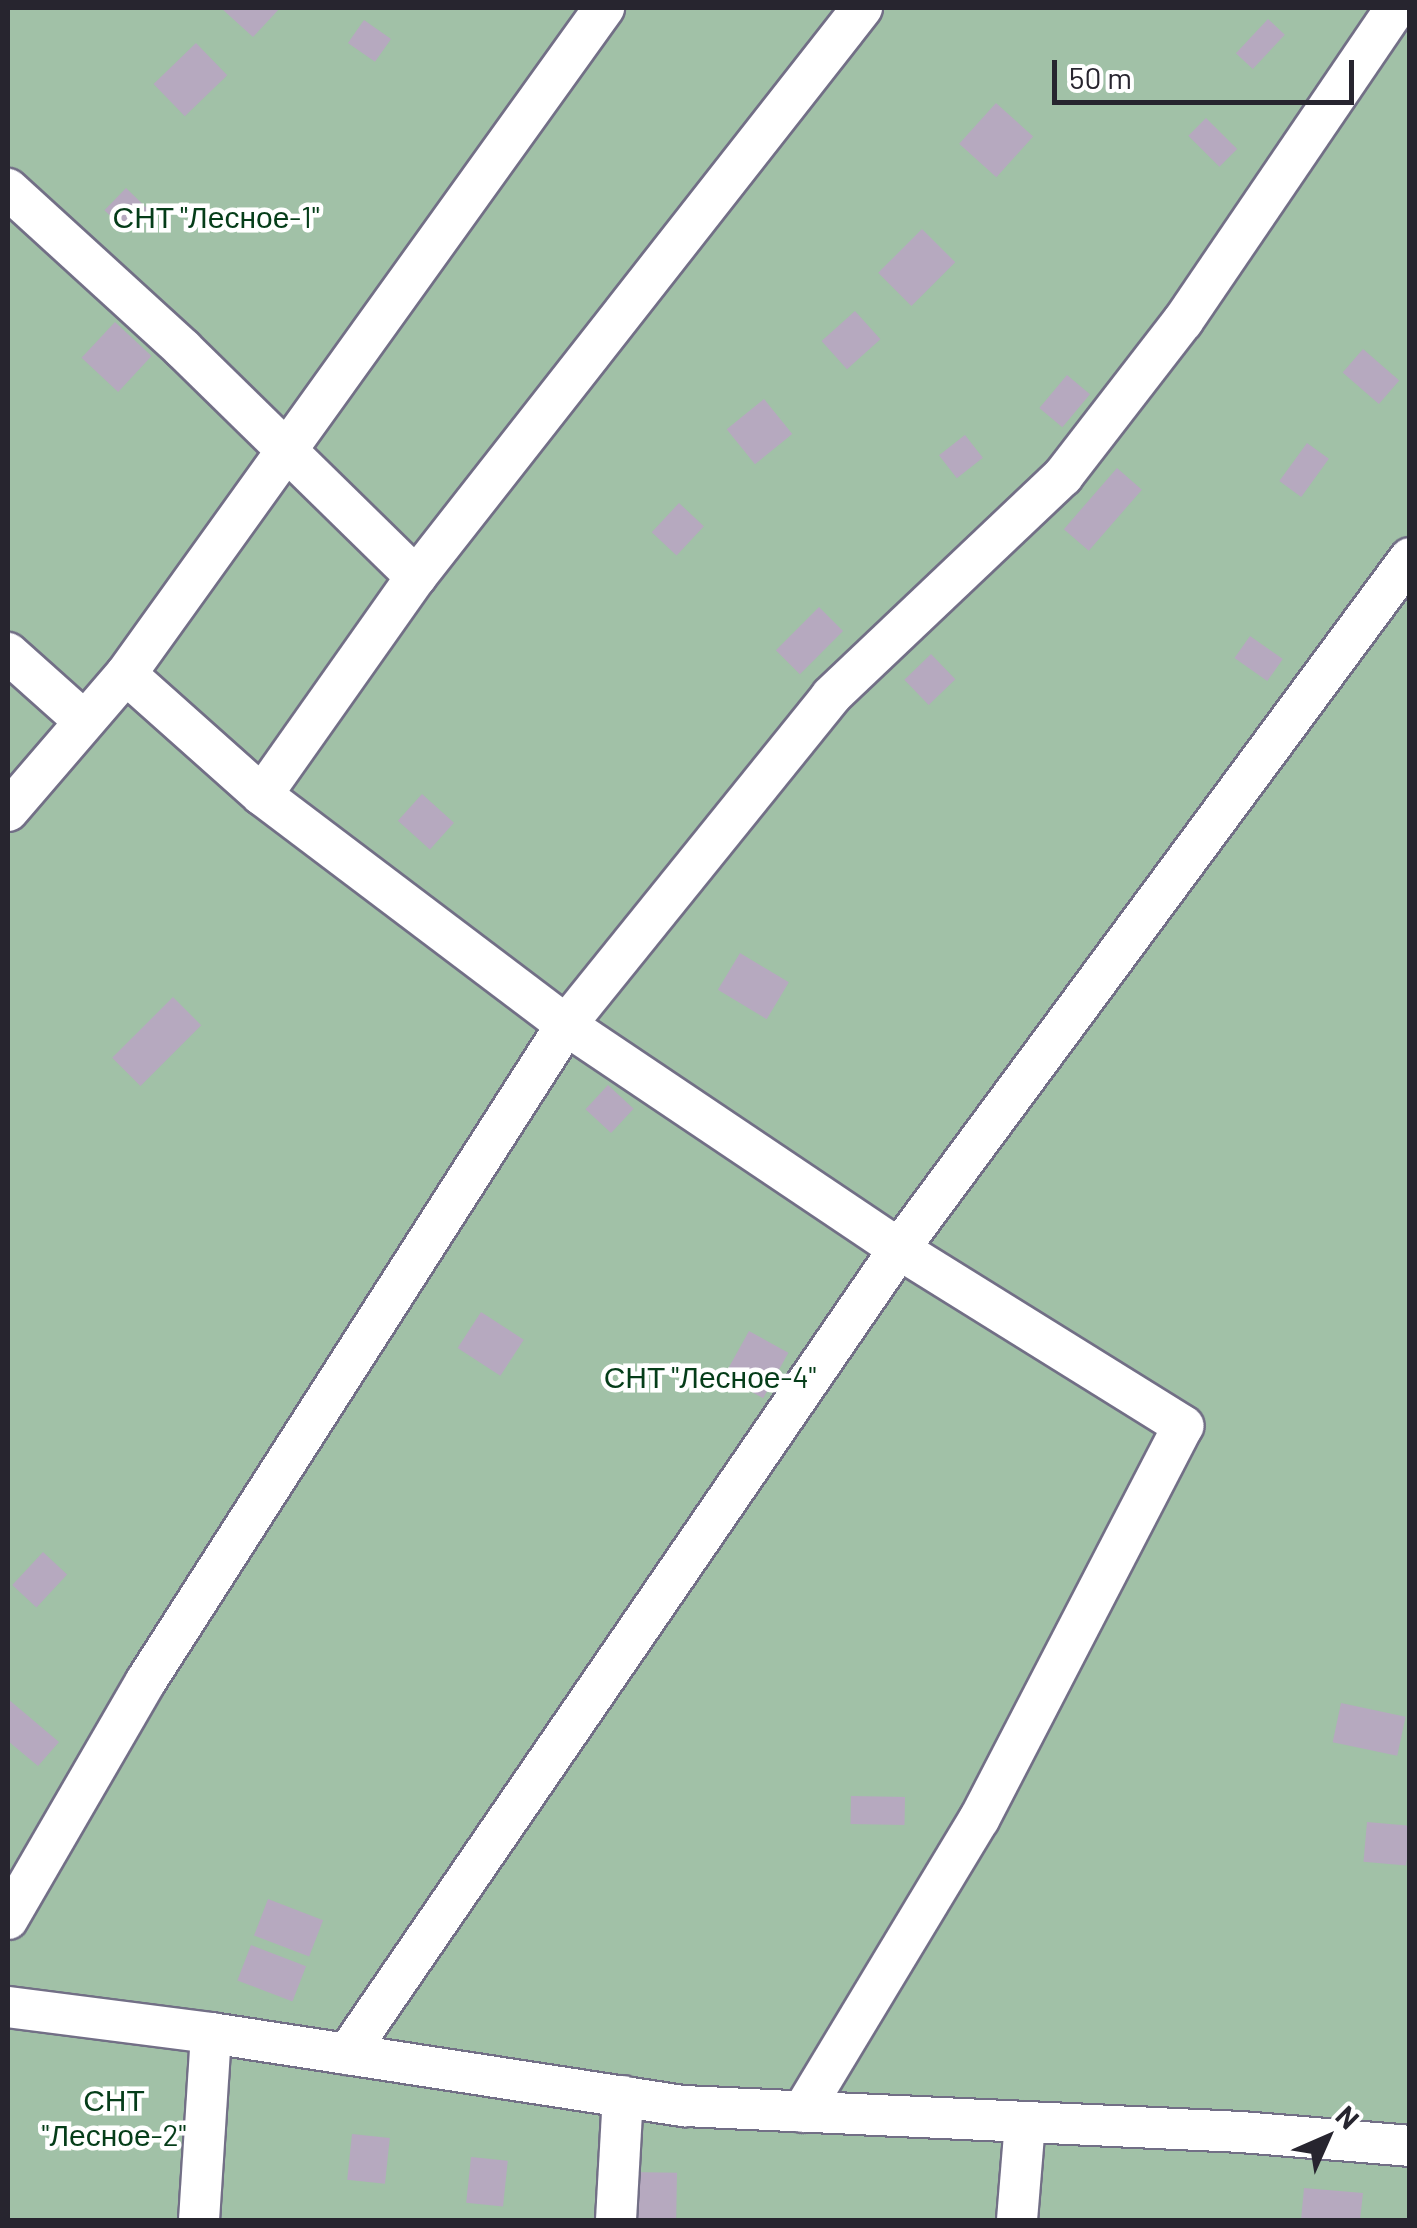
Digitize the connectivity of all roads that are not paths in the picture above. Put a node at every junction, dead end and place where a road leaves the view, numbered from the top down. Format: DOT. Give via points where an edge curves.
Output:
graph roads {
  1 [pos="604,8"];
  2 [pos="862,8"];
  3 [pos="1396,8"];
  4 [pos="8,190"];
  5 [pos="290,451"];
  6 [pos="1410,558"];
  7 [pos="416,577"];
  8 [pos="8,652"];
  9 [pos="126,674"];
  10 [pos="84,720"];
  11 [pos="262,795"];
  12 [pos="8,812"];
  13 [pos="566,1024"];
  14 [pos="899,1249"];
  15 [pos="8,1919"];
  16 [pos="8,2007"];
  17 [pos="211,2033"];
  18 [pos="346,2054"];
  19 [pos="623,2096"];
  20 [pos="802,2112"];
  21 [pos="1025,2122"];
  22 [pos="1410,2146"];
  23 [pos="199,2220"];
  24 [pos="616,2220"];
  25 [pos="1017,2220"];
  1 -- 5 [label="street"];
  2 -- 7 [label="street"];
  3 -- 13 [label="street" via="1183,321 1063,476 831,696"];
  4 -- 5 [label="street"];
  5 -- 7 [label="street"];
  5 -- 9 [label="street"];
  6 -- 14 [label="street"];
  7 -- 11 [label="street"];
  8 -- 10 [label="street"];
  9 -- 10 [label="street"];
  9 -- 11 [label="street"];
  10 -- 12 [label="street"];
  11 -- 13 [label="street"];
  13 -- 14 [label="street"];
  13 -- 15 [label="street" via="146,1681"];
  14 -- 18 [label="street"];
  14 -- 20 [label="street" via="1183,1426 979,1819"];
  16 -- 17 [label="street"];
  17 -- 18 [label="street"];
  17 -- 23 [label="street"];
  18 -- 19 [label="street"];
  19 -- 20 [label="street"];
  19 -- 24 [label="street"];
  20 -- 21 [label="street"];
  21 -- 22 [label="street"];
  21 -- 25 [label="street"];
}
